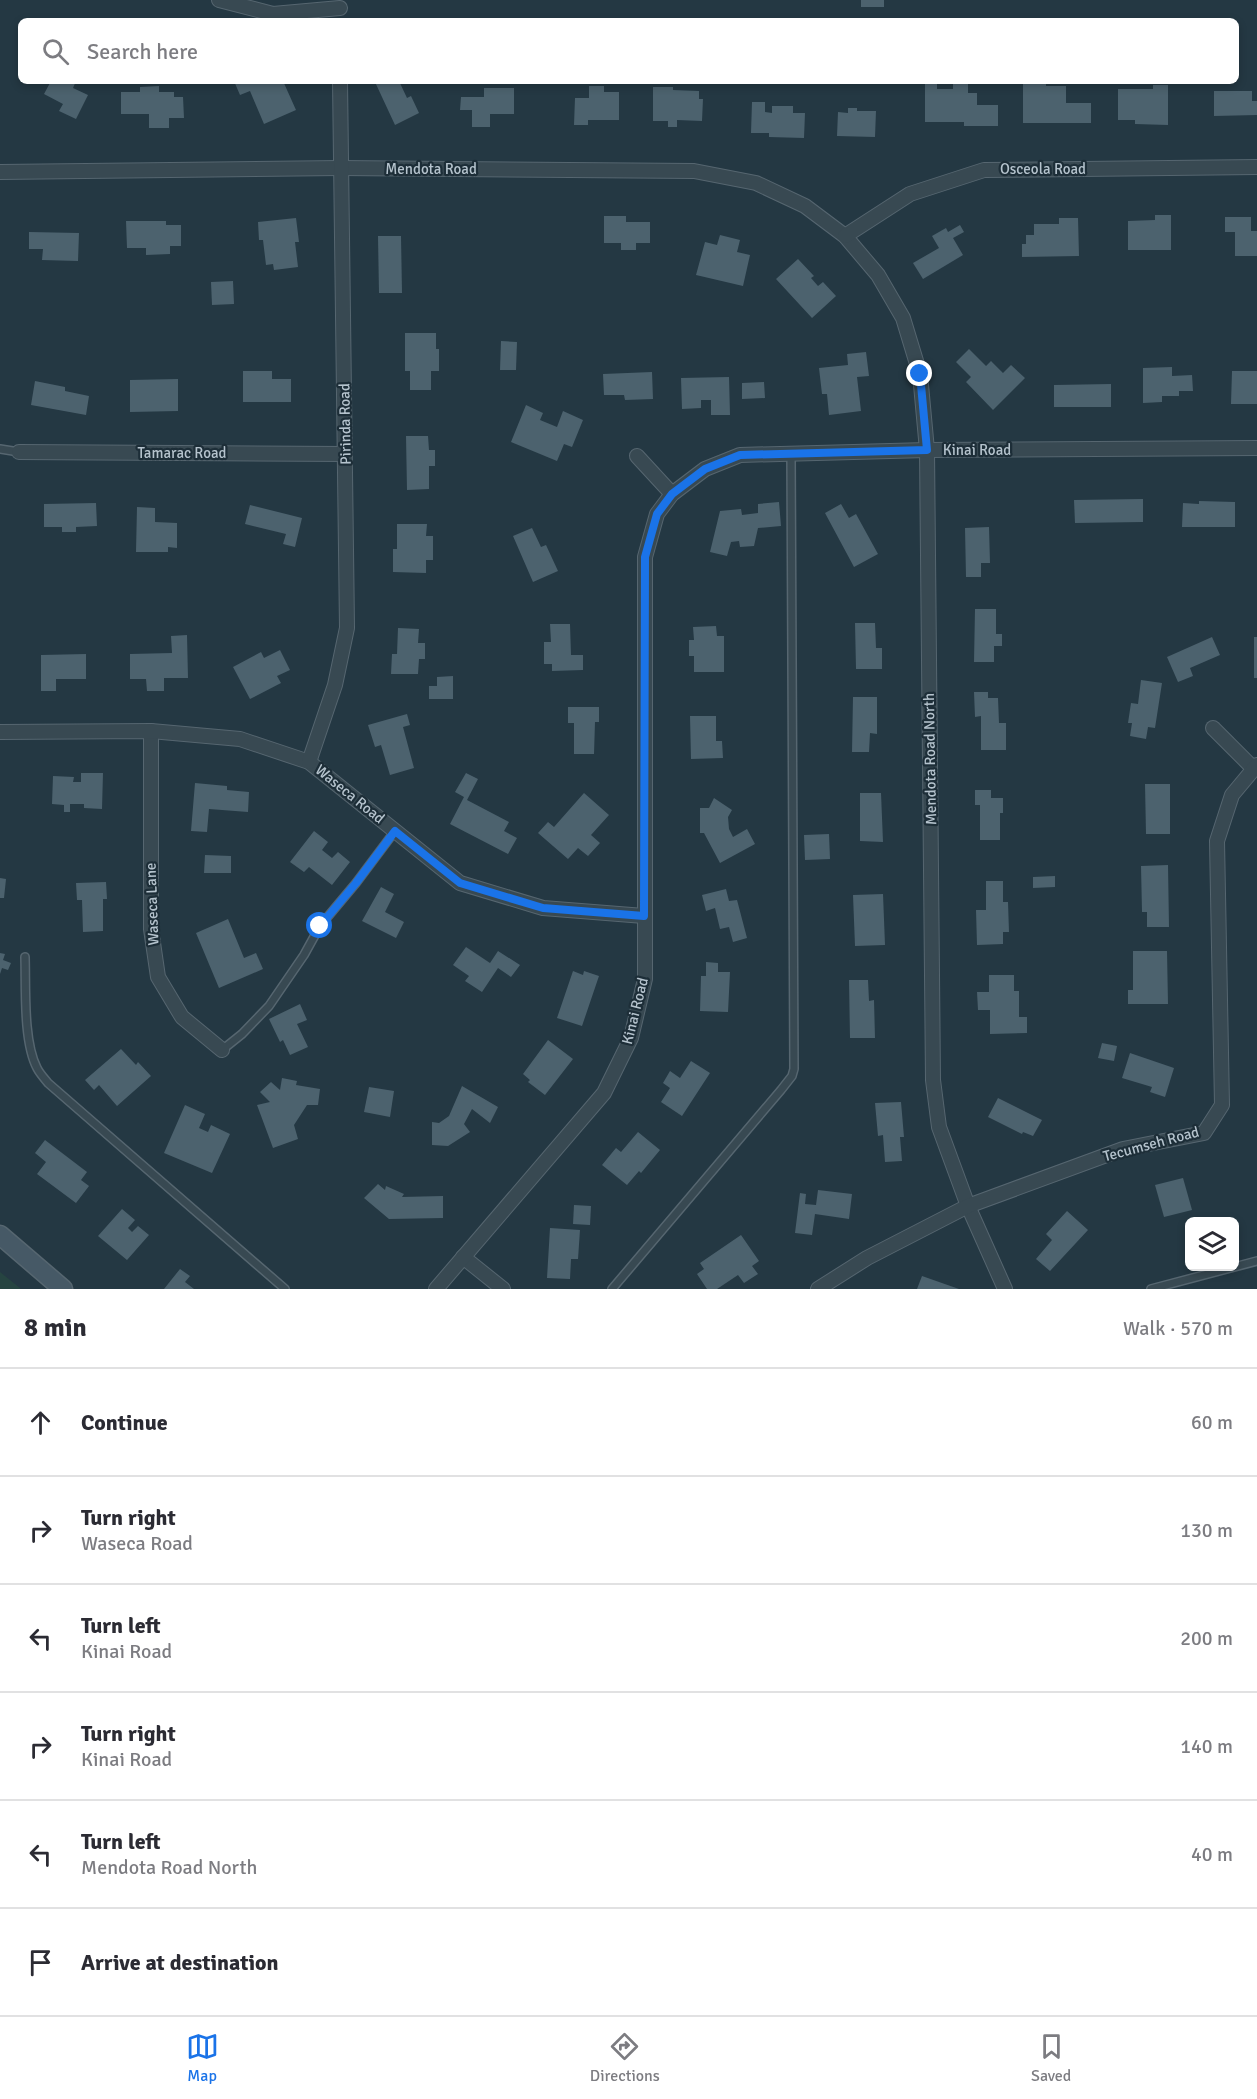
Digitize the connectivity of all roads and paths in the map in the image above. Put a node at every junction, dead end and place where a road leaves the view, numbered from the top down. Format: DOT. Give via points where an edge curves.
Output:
graph roads {
  1 [pos="219,0"];
  2 [pos="340,10"];
  3 [pos="340,84"];
  4 [pos="1257,167"];
  5 [pos="340,168"];
  6 [pos="0,172"];
  7 [pos="845,236"];
  8 [pos="1257,448"];
  9 [pos="0,449"];
  10 [pos="927,450"];
  11 [pos="19,452"];
  12 [pos="345,454"];
  13 [pos="791,454"];
  14 [pos="637,456"];
  15 [pos="672,494"];
  16 [pos="1213,728"];
  17 [pos="151,731"];
  18 [pos="0,732"];
  19 [pos="309,762"];
  20 [pos="1255,767"];
  21 [pos="395,831"];
  22 [pos="644,916"];
  23 [pos="25,957"];
  24 [pos="222,1050"];
  25 [pos="968,1206"];
  26 [pos="0,1235"];
  27 [pos="463,1257"];
  28 [pos="1257,1261"];
  29 [pos="63,1289"];
  30 [pos="285,1289"];
  31 [pos="436,1289"];
  32 [pos="502,1289"];
  33 [pos="612,1289"];
  34 [pos="818,1289"];
  35 [pos="1005,1289"];
  36 [pos="1151,1289"];
  1 -- 2 [label="street" via="273,14"];
  3 -- 5 [label="street, Pirinda Road"];
  4 -- 7 [label="street, Osceola Road" via="984,170 910,194"];
  5 -- 6 [label="street, Mendota Road"];
  5 -- 7 [label="street, Mendota Road" via="694,171 756,183 805,206"];
  5 -- 12 [label="street, Pirinda Road"];
  7 -- 10 [label="street, Mendota Road North" via="878,275 903,318 920,374"];
  8 -- 10 [label="street, Kinai Road"];
  9 -- 11 [label="lane"];
  10 -- 13 [label="street, Kinai Road"];
  10 -- 25 [label="street, Mendota Road North" via="933,1080 939,1127"];
  11 -- 12 [label="street, Tamarac Road"];
  12 -- 19 [label="street, Pirinda Road" via="347,628 335,685"];
  13 -- 15 [label="street, Kinai Road" via="740,455 705,469"];
  13 -- 33 [label="lane" via="794,1069 781,1090"];
  14 -- 15 [label="street"];
  15 -- 22 [label="street, Kinai Road" via="657,514 645,557"];
  16 -- 20 [label="street"];
  17 -- 18 [label="street, Waseca Road"];
  17 -- 19 [label="street, Waseca Road" via="240,739"];
  17 -- 24 [label="street, Waseca Lane" via="151,929 158,977 182,1017"];
  19 -- 21 [label="street, Waseca Road"];
  20 -- 25 [label="street, Tecumseh Road" via="1232,795 1217,841 1222,1105 1204,1133 1123,1149"];
  21 -- 22 [label="street, Waseca Road" via="460,883 543,908"];
  21 -- 24 [label="lane" via="320,926 269,1006"];
  22 -- 27 [label="street, Kinai Road" via="645,980 631,1038 604,1093"];
  23 -- 30 [label="lane" via="27,1025 37,1069 48,1083"];
  25 -- 34 [label="street, Tecumseh Road" via="867,1258"];
  25 -- 35 [label="street, Mendota Road North"];
  26 -- 29 [label="main road"];
  27 -- 31 [label="street, Kinai Road"];
  27 -- 32 [label="street"];
  28 -- 36 [label="lane"];
}
